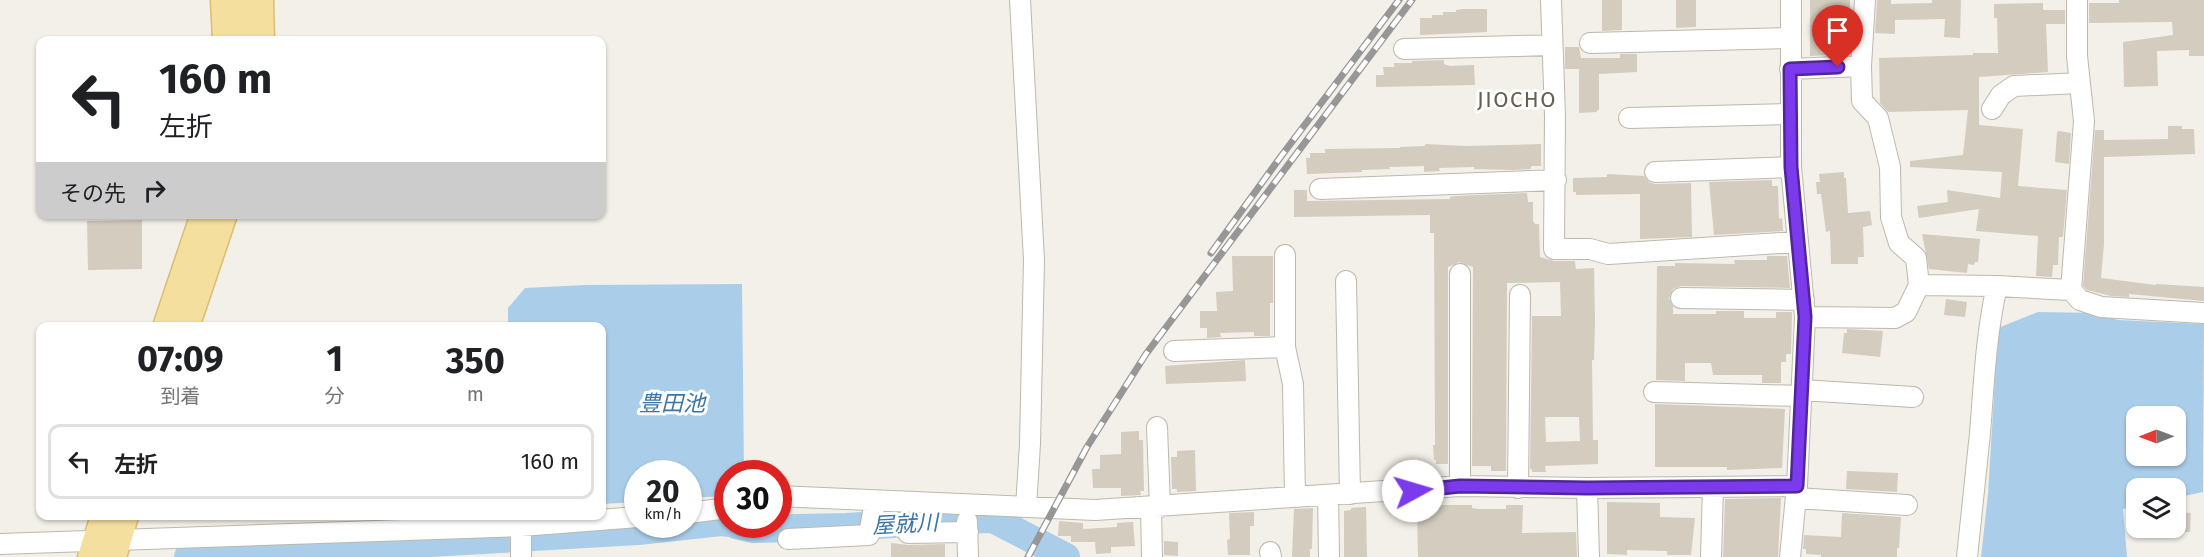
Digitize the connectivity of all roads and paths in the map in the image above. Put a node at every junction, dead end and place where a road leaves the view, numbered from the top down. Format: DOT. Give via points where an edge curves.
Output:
graph roads {
  1 [pos="207,0"];
  2 [pos="223,0"];
  3 [pos="244,0"];
  4 [pos="261,0"];
  5 [pos="1020,0"];
  6 [pos="1551,0"];
  7 [pos="1791,0"];
  8 [pos="1864,0"];
  9 [pos="2077,0"];
  10 [pos="209,36"];
  11 [pos="225,36"];
  12 [pos="245,36"];
  13 [pos="262,36"];
  14 [pos="1791,38"];
  15 [pos="1590,43"];
  16 [pos="1552,45"];
  17 [pos="1404,49"];
  18 [pos="1861,66"];
  19 [pos="1790,69"];
  20 [pos="2080,82"];
  21 [pos="1992,109"];
  22 [pos="1791,114"];
  23 [pos="1629,118"];
  24 [pos="1791,167"];
  25 [pos="1655,172"];
  26 [pos="1556,180"];
  27 [pos="1320,189"];
  28 [pos="188,219"];
  29 [pos="201,219"];
  30 [pos="223,219"];
  31 [pos="233,219"];
  32 [pos="1797,243"];
  33 [pos="1285,255"];
  34 [pos="1460,274"];
  35 [pos="181,275"];
  36 [pos="1346,281"];
  37 [pos="1919,285"];
  38 [pos="1997,286"];
  39 [pos="2071,290"];
  40 [pos="1520,295"];
  41 [pos="1681,298"];
  42 [pos="1805,309"];
  43 [pos="2204,313"];
  44 [pos="167,322"];
  45 [pos="188,322"];
  46 [pos="188,322"];
  47 [pos="1286,347"];
  48 [pos="1174,351"];
  49 [pos="1654,392"];
  50 [pos="1802,393"];
  51 [pos="1913,397"];
  52 [pos="1157,427"];
  53 [pos="1460,486"];
  54 [pos="1713,487"];
  55 [pos="1518,488"];
  56 [pos="1587,488"];
  57 [pos="1797,492"];
  58 [pos="1350,494"];
  59 [pos="1328,495"];
  60 [pos="1295,497"];
  61 [pos="792,499"];
  62 [pos="1907,505"];
  63 [pos="1026,507"];
  64 [pos="1156,507"];
  65 [pos="872,516"];
  66 [pos="624,518"];
  67 [pos="606,519"];
  68 [pos="967,519"];
  69 [pos="102,520"];
  70 [pos="125,520"];
  71 [pos="599,520"];
  72 [pos="521,526"];
  73 [pos="908,533"];
  74 [pos="792,538"];
  75 [pos="0,543"];
  76 [pos="93,548"];
  77 [pos="117,548"];
  78 [pos="521,557"];
  79 [pos="968,557"];
  80 [pos="1152,557"];
  81 [pos="1329,557"];
  82 [pos="1589,557"];
  83 [pos="1711,557"];
  84 [pos="1790,557"];
  85 [pos="1967,557"];
  1 -- 10 [label="main road"];
  2 -- 11 [label="main road"];
  3 -- 12 [label="main road"];
  4 -- 13 [label="main road"];
  5 -- 63 [label="street" via="1034,260"];
  6 -- 16 [label="street"];
  7 -- 14 [label="street"];
  8 -- 18 [label="street"];
  9 -- 20 [label="street"];
  14 -- 15 [label="street"];
  14 -- 19 [label="street"];
  16 -- 17 [label="street"];
  16 -- 26 [label="street"];
  18 -- 19 [label="street"];
  18 -- 37 [label="street" via="1862,101 1878,118 1890,167 1891,217 1899,243 1916,258"];
  19 -- 22 [label="street"];
  20 -- 21 [label="street" via="2014,86 2001,95"];
  20 -- 39 [label="street" via="2084,121"];
  22 -- 23 [label="street"];
  22 -- 24 [label="street"];
  24 -- 25 [label="street"];
  24 -- 32 [label="street"];
  26 -- 27 [label="street"];
  26 -- 32 [label="street" via="1554,249 1590,249 1608,254"];
  28 -- 35 [label="main road"];
  29 -- 35 [label="main road"];
  30 -- 45 [label="main road"];
  31 -- 46 [label="main road" via="220,258"];
  32 -- 42 [label="street"];
  33 -- 47 [label="street"];
  34 -- 53 [label="street"];
  35 -- 44 [label="main road"];
  36 -- 58 [label="street"];
  37 -- 38 [label="street"];
  37 -- 42 [label="street" via="1906,312 1895,318"];
  38 -- 39 [label="street"];
  38 -- 85 [label="street" via="1984,370"];
  39 -- 43 [label="street" via="2080,300 2101,307"];
  40 -- 55 [label="street"];
  41 -- 42 [label="street"];
  42 -- 50 [label="street"];
  47 -- 48 [label="street"];
  47 -- 60 [label="street" via="1293,384"];
  49 -- 50 [label="street"];
  50 -- 51 [label="street"];
  50 -- 57 [label="street"];
  52 -- 64 [label="street"];
  53 -- 55 [label="street"];
  53 -- 58 [label="street"];
  54 -- 56 [label="street"];
  54 -- 57 [label="street"];
  54 -- 83 [label="street"];
  55 -- 56 [label="street"];
  56 -- 82 [label="street"];
  57 -- 62 [label="street"];
  57 -- 84 [label="street"];
  58 -- 59 [label="street"];
  59 -- 60 [label="street"];
  59 -- 81 [label="street"];
  60 -- 64 [label="street"];
  61 -- 65 [label="street"];
  63 -- 64 [label="street"];
  63 -- 68 [label="street"];
  64 -- 80 [label="street"];
  65 -- 68 [label="street"];
  65 -- 74 [label="street" via="869,535"];
  66 -- 67 [label="street"];
  68 -- 73 [label="street"];
  68 -- 79 [label="street"];
  69 -- 76 [label="main road"];
  70 -- 77 [label="main road"];
  71 -- 72 [label="street"];
  72 -- 77 [label="street"];
  72 -- 78 [label="street"];
  75 -- 76 [label="street"];
  76 -- 77 [label="street"];
}
